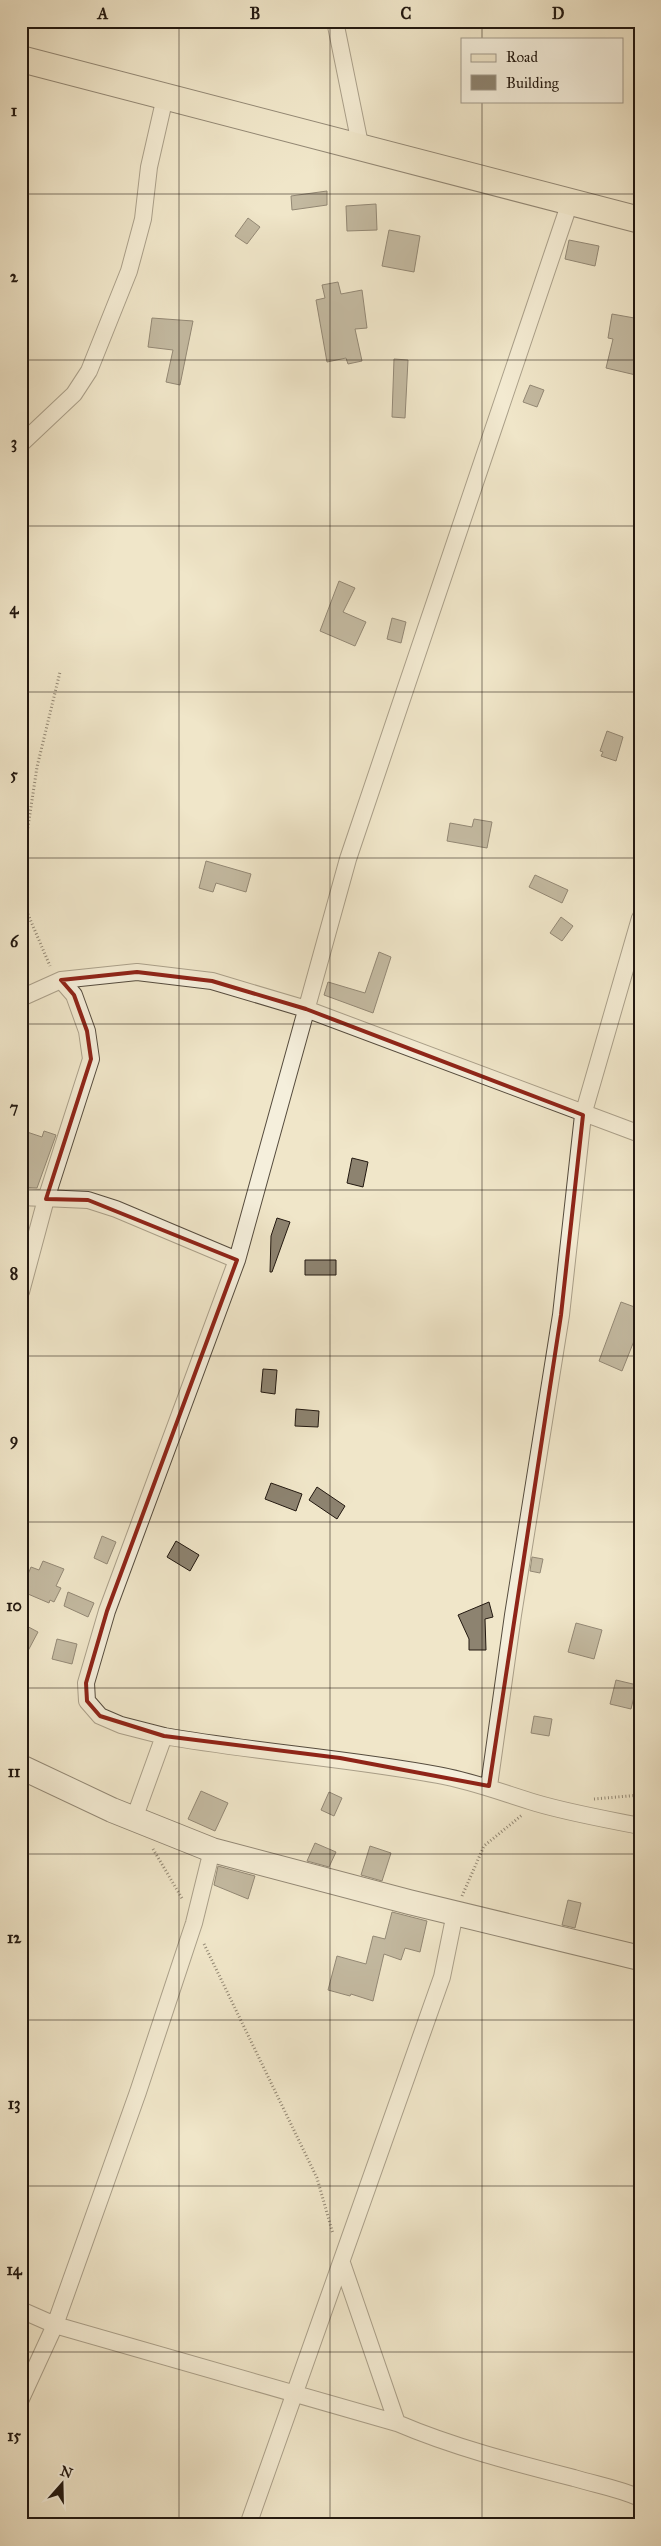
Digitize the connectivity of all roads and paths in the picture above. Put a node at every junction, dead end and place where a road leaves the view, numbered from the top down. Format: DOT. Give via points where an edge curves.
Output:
graph roads {
  1 [pos="335,21"];
  2 [pos="21,58"];
  3 [pos="165,98"];
  4 [pos="361,149"];
  5 [pos="570,202"];
  6 [pos="640,220"];
  7 [pos="21,444"];
  8 [pos="60,672"];
  9 [pos="21,873"];
  10 [pos="21,898"];
  11 [pos="640,918"];
  12 [pos="61,980"];
  13 [pos="21,998"];
  14 [pos="306,1009"];
  15 [pos="583,1115"];
  16 [pos="640,1134"];
  17 [pos="21,1197"];
  18 [pos="46,1199"];
  19 [pos="237,1260"];
  20 [pos="21,1292"];
  21 [pos="164,1736"];
  22 [pos="21,1767"];
  23 [pos="488,1786"];
  24 [pos="640,1796"];
  25 [pos="593,1799"];
  26 [pos="537,1803"];
  27 [pos="134,1819"];
  28 [pos="640,1826"];
  29 [pos="212,1850"];
  30 [pos="456,1913"];
  31 [pos="194,1923"];
  32 [pos="640,1958"];
  33 [pos="342,2263"];
  34 [pos="21,2310"];
  35 [pos="55,2325"];
  36 [pos="294,2394"];
  37 [pos="21,2399"];
  38 [pos="396,2422"];
  39 [pos="640,2498"];
  40 [pos="248,2525"];
  1 -- 4 [label="street"];
  2 -- 3 [label="main road"];
  3 -- 4 [label="main road"];
  3 -- 7 [label="street" via="149,167 143,219 129,271 89,371 74,394"];
  4 -- 5 [label="main road"];
  5 -- 6 [label="main road"];
  5 -- 14 [label="street" via="348,859"];
  8 -- 9 [label="path" via="37,767"];
  10 -- 12 [label="path" via="51,969"];
  11 -- 15 [label="street"];
  12 -- 13 [label="street"];
  12 -- 14 [label="street" via="137,972 212,981"];
  12 -- 18 [label="street" via="74,995 88,1031 91,1059"];
  14 -- 15 [label="street"];
  14 -- 19 [label="street"];
  15 -- 16 [label="street"];
  15 -- 23 [label="street" via="561,1315"];
  17 -- 18 [label="street"];
  18 -- 19 [label="street" via="88,1200 116,1208"];
  18 -- 20 [label="street"];
  19 -- 21 [label="street" via="111,1602 86,1683 87,1701 100,1716"];
  21 -- 23 [label="street" via="340,1758"];
  21 -- 27 [label="street"];
  22 -- 27 [label="main road"];
  23 -- 26 [label="street"];
  24 -- 25 [label="path"];
  26 -- 28 [label="street"];
  26 -- 30 [label="path" via="484,1846"];
  27 -- 29 [label="main road"];
  27 -- 31 [label="path" via="179,1891"];
  29 -- 30 [label="main road"];
  29 -- 31 [label="street"];
  30 -- 32 [label="main road"];
  30 -- 33 [label="street" via="442,1977"];
  31 -- 33 [label="path" via="317,2178"];
  31 -- 35 [label="street"];
  33 -- 36 [label="street"];
  33 -- 38 [label="street"];
  34 -- 35 [label="street"];
  35 -- 36 [label="street"];
  35 -- 37 [label="street"];
  36 -- 38 [label="street"];
  36 -- 40 [label="street"];
  38 -- 39 [label="street" via="422,2434 620,2489"];
}
